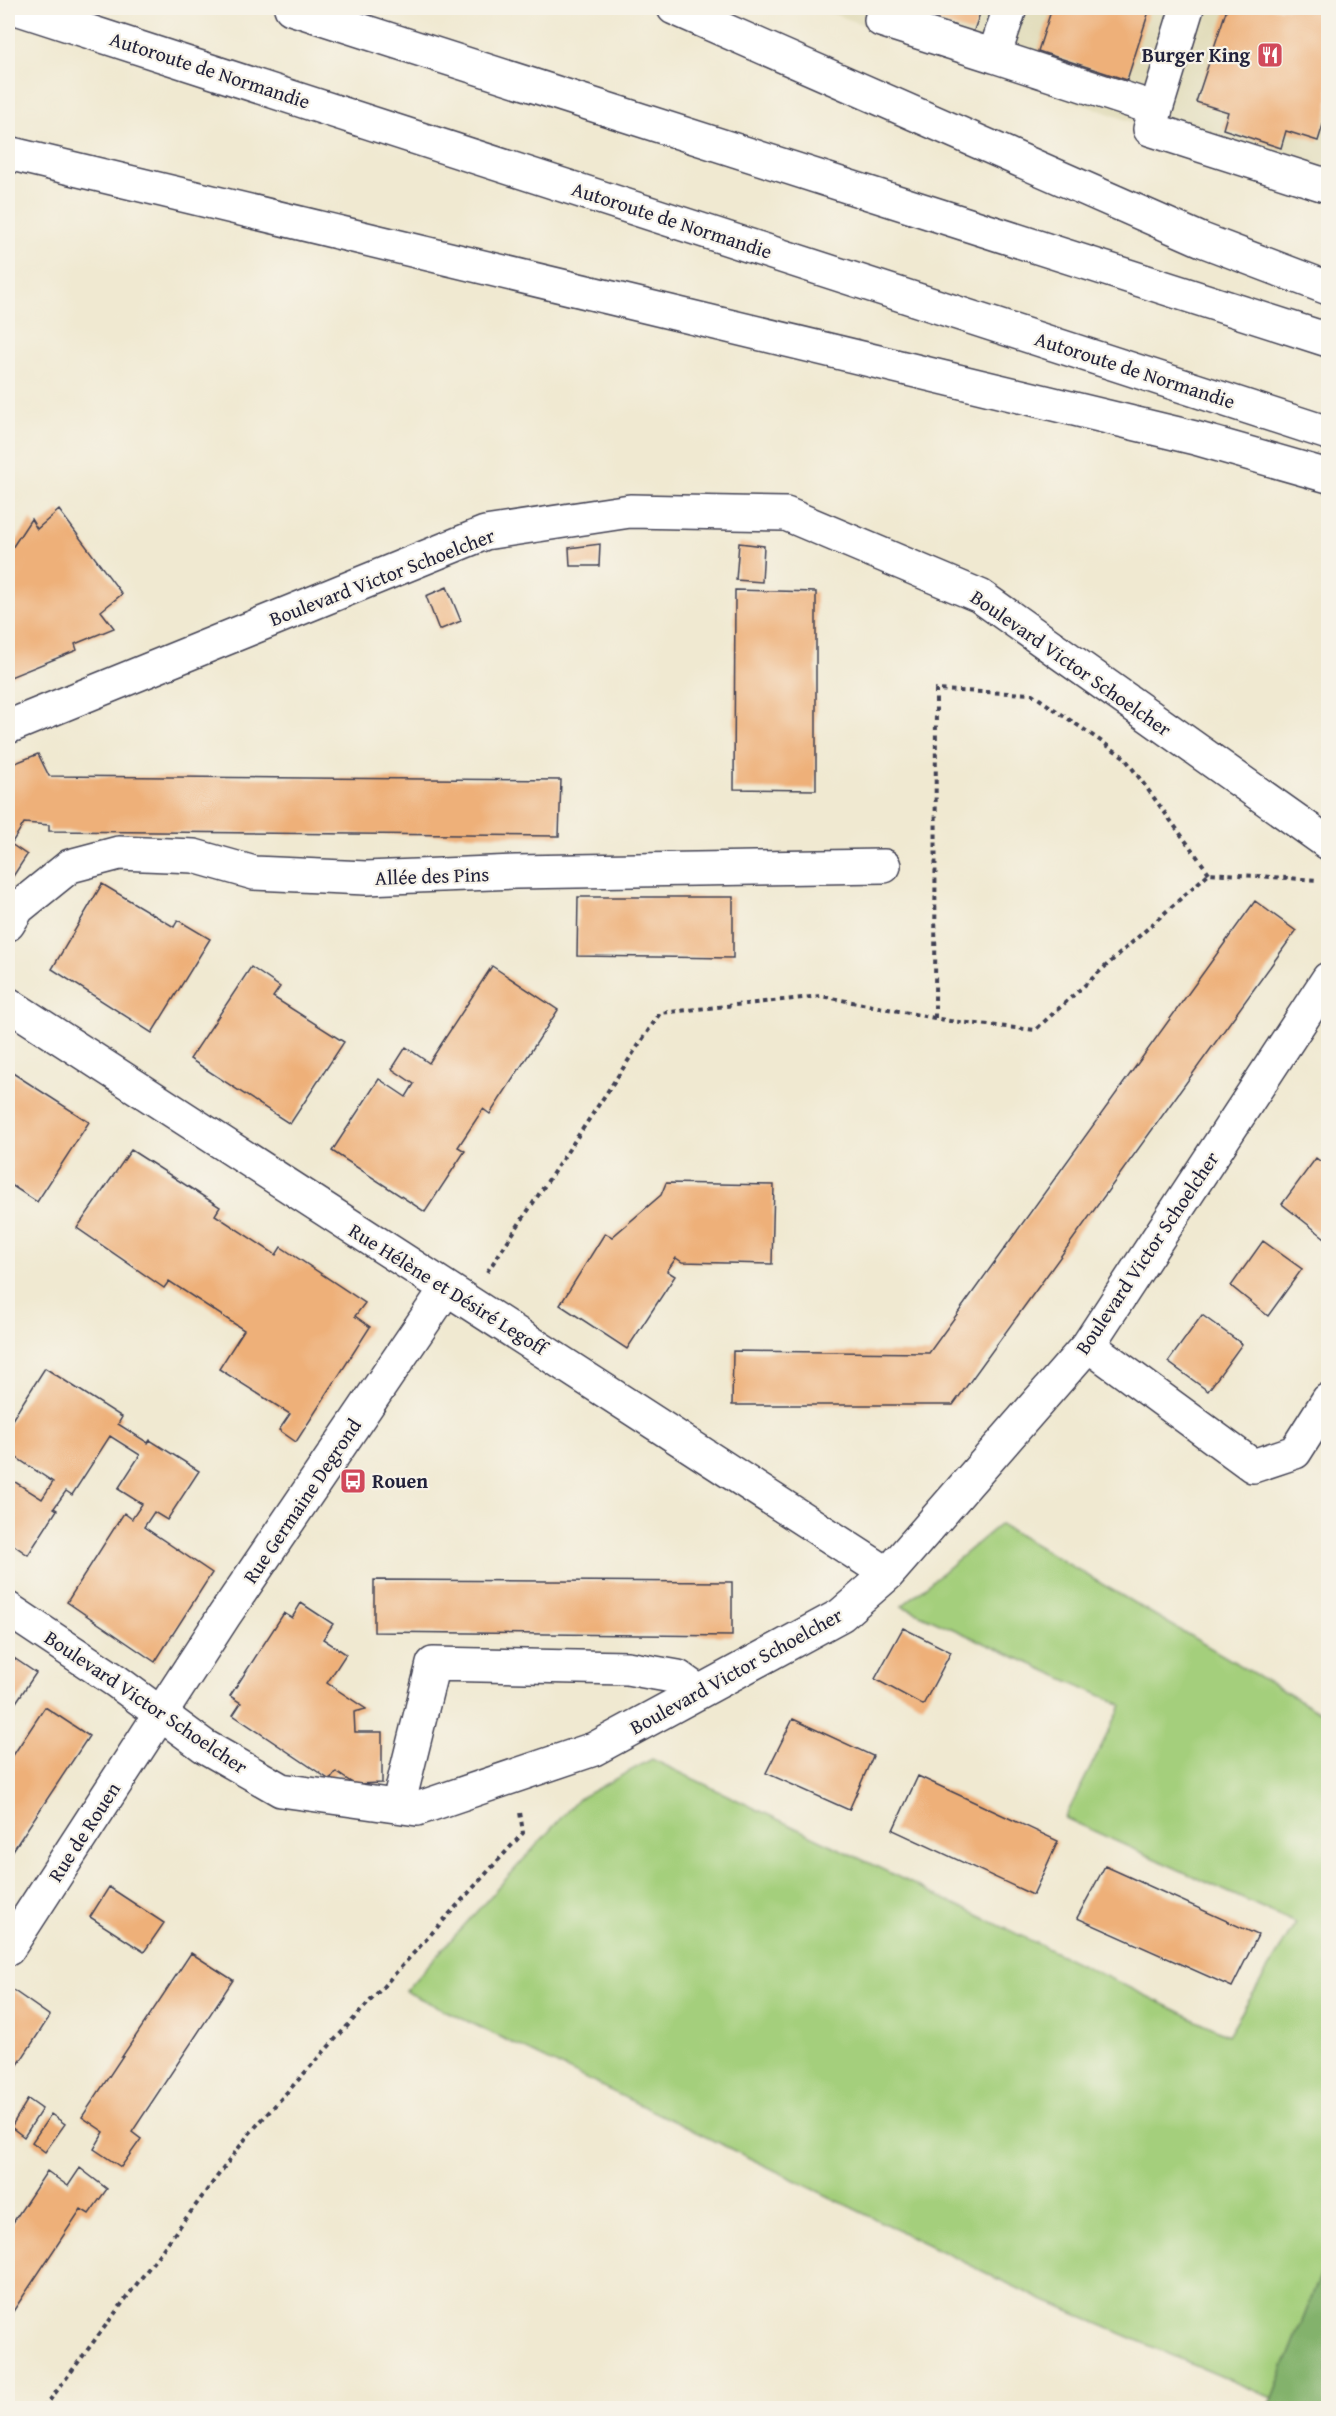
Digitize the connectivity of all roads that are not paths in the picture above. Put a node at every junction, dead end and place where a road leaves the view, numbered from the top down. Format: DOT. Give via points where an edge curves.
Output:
graph roads {
  1 [pos="16,8"];
  2 [pos="291,8"];
  3 [pos="674,8"];
  4 [pos="885,8"];
  5 [pos="1010,8"];
  6 [pos="1188,8"];
  7 [pos="994,56"];
  8 [pos="1156,109"];
  9 [pos="8,153"];
  10 [pos="1329,186"];
  11 [pos="1329,288"];
  12 [pos="1329,340"];
  13 [pos="1329,433"];
  14 [pos="1329,476"];
  15 [pos="8,727"];
  16 [pos="1329,843"];
  17 [pos="884,866"];
  18 [pos="8,924"];
  19 [pos="1329,979"];
  20 [pos="8,1004"];
  21 [pos="457,1296"];
  22 [pos="1088,1345"];
  23 [pos="1329,1400"];
  24 [pos="888,1574"];
  25 [pos="8,1609"];
  26 [pos="699,1692"];
  27 [pos="160,1714"];
  28 [pos="398,1806"];
  29 [pos="8,1949"];
  1 -- 13 [label="main road, Autoroute de Normandie"];
  2 -- 12 [label="main road"];
  3 -- 11 [label="main road" via="1202,240"];
  4 -- 7 [label="main road" via="881,20"];
  5 -- 7 [label="main road"];
  6 -- 8 [label="main road"];
  7 -- 8 [label="main road"];
  8 -- 10 [label="main road" via="1150,129"];
  9 -- 14 [label="main road" via="1195,438"];
  15 -- 16 [label="main road, Boulevard Victor Schoelcher" via="485,533 630,510 786,514 980,596"];
  17 -- 18 [label="main road, Allée des Pins" via="366,878 254,873 194,856 119,853 70,866 18,908"];
  19 -- 22 [label="main road, Boulevard Victor Schoelcher"];
  20 -- 21 [label="main road, Rue Hélène et Désiré Legoff"];
  21 -- 24 [label="main road, Rue Hélène et Désiré Legoff"];
  21 -- 27 [label="main road, Rue Germaine Degrond"];
  22 -- 23 [label="main road" via="1253,1466 1295,1452"];
  22 -- 24 [label="main road, Boulevard Victor Schoelcher"];
  24 -- 26 [label="main road, Boulevard Victor Schoelcher" via="841,1615"];
  25 -- 27 [label="main road, Boulevard Victor Schoelcher"];
  26 -- 28 [label="main road, Boulevard Victor Schoelcher" via="594,1749 417,1809"];
  26 -- 28 [label="main road" via="678,1677 627,1668 433,1664"];
  27 -- 28 [label="main road, Boulevard Victor Schoelcher" via="204,1746 281,1790"];
  27 -- 29 [label="main road, Rue de Rouen"];
}
